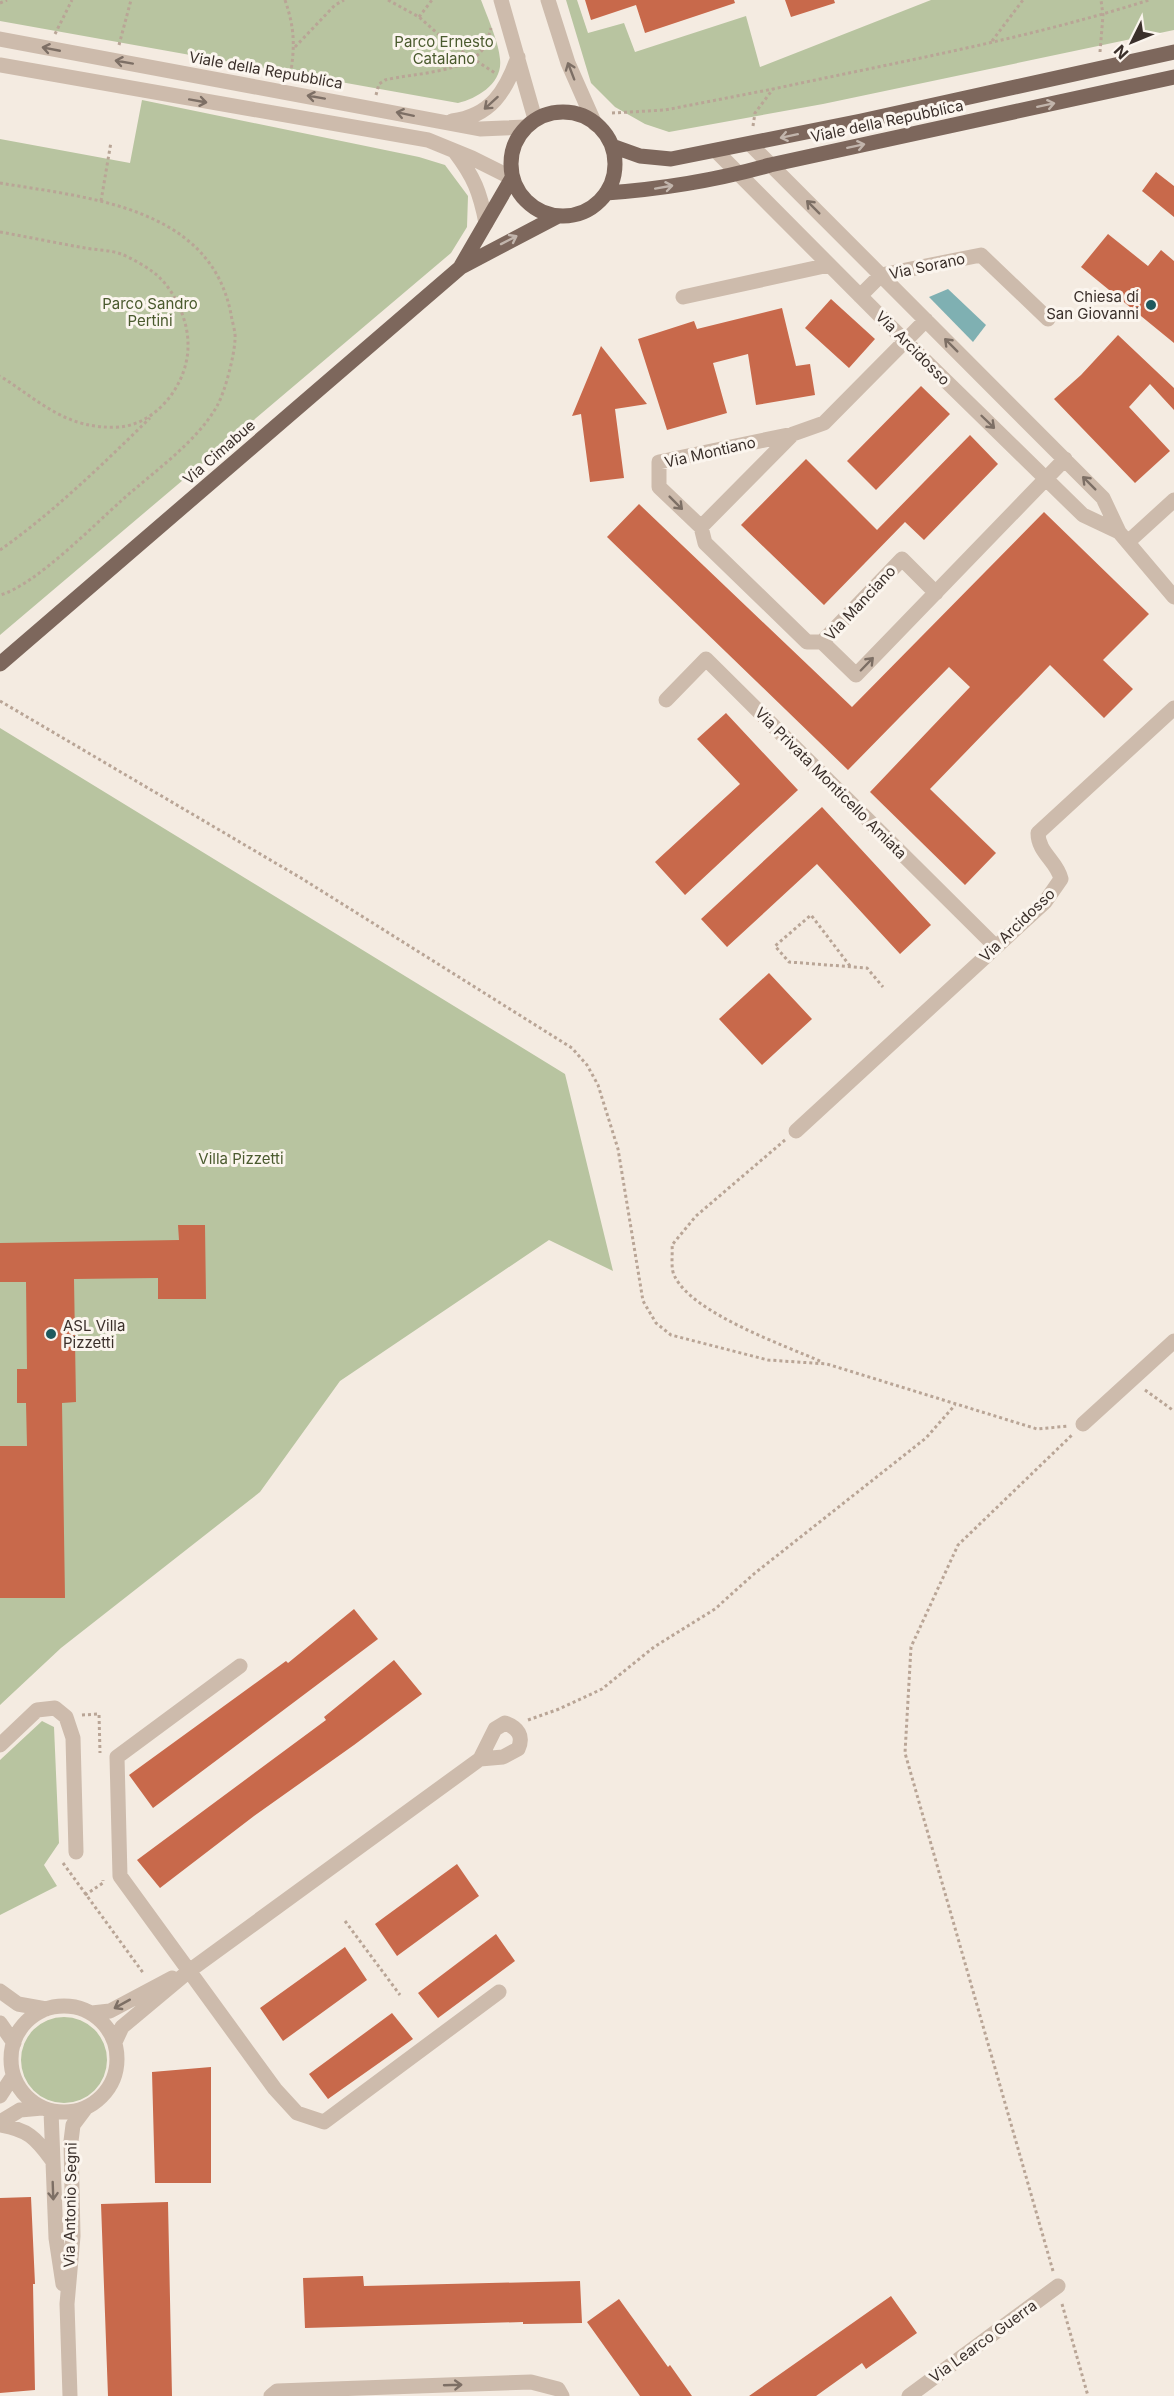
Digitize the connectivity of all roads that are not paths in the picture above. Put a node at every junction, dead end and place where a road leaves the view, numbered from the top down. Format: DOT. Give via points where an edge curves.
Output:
graph roads {
  1 [pos="501,0"];
  2 [pos="548,0"];
  3 [pos="0,39"];
  4 [pos="1174,52"];
  5 [pos="518,57"];
  6 [pos="0,65"];
  7 [pos="1174,77"];
  8 [pos="441,122"];
  9 [pos="530,123"];
  10 [pos="595,124"];
  11 [pos="750,144"];
  12 [pos="612,146"];
  13 [pos="453,150"];
  14 [pos="716,151"];
  15 [pos="770,165"];
  16 [pos="738,174"];
  17 [pos="512,178"];
  18 [pos="606,194"];
  19 [pos="558,216"];
  20 [pos="486,223"];
  21 [pos="829,265"];
  22 [pos="461,267"];
  23 [pos="881,275"];
  24 [pos="860,296"];
  25 [pos="683,297"];
  26 [pos="1048,319"];
  27 [pos="926,320"];
  28 [pos="905,341"];
  29 [pos="793,434"];
  30 [pos="1065,459"];
  31 [pos="1047,478"];
  32 [pos="1174,500"];
  33 [pos="701,527"];
  34 [pos="1123,537"];
  35 [pos="936,593"];
  36 [pos="1174,597"];
  37 [pos="822,642"];
  38 [pos="0,664"];
  39 [pos="666,700"];
  40 [pos="1174,708"];
  41 [pos="996,947"];
  42 [pos="796,1131"];
  43 [pos="1174,1341"];
  44 [pos="1083,1424"];
  45 [pos="240,1665"];
  46 [pos="0,1745"];
  47 [pos="480,1759"];
  48 [pos="76,1852"];
  49 [pos="189,1971"];
  50 [pos="0,1991"];
  51 [pos="499,1992"];
  52 [pos="46,2009"];
  53 [pos="92,2013"];
  54 [pos="0,2023"];
  55 [pos="115,2042"];
  56 [pos="14,2043"];
  57 [pos="13,2076"];
  58 [pos="0,2096"];
  59 [pos="85,2109"];
  60 [pos="47,2110"];
  61 [pos="0,2123"];
  62 [pos="52,2160"];
  63 [pos="1058,2286"];
  64 [pos="67,2304"];
  65 [pos="70,2396"];
  66 [pos="271,2396"];
  67 [pos="562,2396"];
  68 [pos="909,2396"];
  1 -- 5 [label="street"];
  10 -- 2 [label="street, one-way" via="574,80"];
  8 -- 3 [label="street, Viale della Repubblica, one-way"];
  4 -- 11 [label="main road, Viale della Repubblica, one-way"];
  5 -- 8 [label="street, one-way" via="504,90 487,109 465,119"];
  5 -- 9 [label="street"];
  6 -- 13 [label="street, one-way" via="428,140"];
  15 -- 7 [label="main road, Viale della Repubblica, one-way"];
  8 -- 9 [label="street, Viale della Repubblica" via="480,129"];
  9 -- 10 [label="main road, Viale della Repubblica" via="559,112 573,112"];
  9 -- 17 [label="main road" via="511,154"];
  10 -- 12 [label="main road, Viale della Repubblica"];
  11 -- 14 [label="main road, Viale della Repubblica"];
  11 -- 15 [label="street, Via Arcidosso"];
  12 -- 14 [label="main road, Viale della Repubblica" via="640,156 672,159"];
  12 -- 18 [label="main road" via="614,173"];
  13 -- 17 [label="street"];
  13 -- 20 [label="street" via="480,192"];
  14 -- 16 [label="street, Via Arcidosso"];
  15 -- 16 [label="main road, Viale della Repubblica"];
  23 -- 15 [label="street, Via Arcidosso, one-way"];
  18 -- 16 [label="main road, Viale della Repubblica, one-way"];
  16 -- 21 [label="street, Via Arcidosso"];
  17 -- 19 [label="main road" via="524,199"];
  17 -- 20 [label="main road, Via Cimabue"];
  18 -- 19 [label="main road" via="589,209"];
  22 -- 19 [label="main road, Via Cimabue, one-way"];
  20 -- 22 [label="main road, Via Cimabue"];
  21 -- 24 [label="street, Via Arcidosso"];
  21 -- 25 [label="street"];
  22 -- 38 [label="main road, Via Cimabue"];
  23 -- 24 [label="street, Via Sorano"];
  23 -- 26 [label="street, Via Sorano" via="981,255"];
  23 -- 27 [label="street, Via Arcidosso"];
  24 -- 28 [label="street, Via Arcidosso"];
  27 -- 28 [label="street, Via Montiano"];
  30 -- 27 [label="street, Via Arcidosso, one-way"];
  28 -- 29 [label="street, Via Montiano" via="824,423"];
  28 -- 31 [label="street, Via Arcidosso, one-way"];
  29 -- 33 [label="street, Via Montiano"];
  29 -- 33 [label="street, Via Montiano, one-way" via="659,462 659,486"];
  30 -- 31 [label="street, Via Manciano"];
  34 -- 30 [label="street, Via Arcidosso, one-way" via="1103,498"];
  31 -- 34 [label="street, Via Arcidosso" via="1083,515"];
  31 -- 35 [label="street, Via Manciano"];
  32 -- 34 [label="street"];
  33 -- 37 [label="street" via="705,543 807,642"];
  34 -- 36 [label="street, Via Arcidosso"];
  37 -- 35 [label="street, Via Manciano, one-way" via="856,675"];
  35 -- 37 [label="street, Via Manciano" via="902,559"];
  39 -- 41 [label="street, Via Privata Monticello Amiata" via="706,659"];
  40 -- 41 [label="street, Via Arcidosso" via="1038,833 1041,848 1061,879 1045,902"];
  41 -- 42 [label="street, Via Arcidosso"];
  43 -- 44 [label="street"];
  45 -- 49 [label="street" via="117,1757 120,1876"];
  46 -- 48 [label="street" via="37,1710 55,1707 66,1717 73,1738"];
  47 -- 47 [label="street" via="502,1757 518,1749 522,1742 514,1726 505,1723 495,1729"];
  47 -- 49 [label="street"];
  49 -- 51 [label="street" via="275,2089 297,2113 324,2122"];
  49 -- 53 [label="street, one-way" via="110,2011"];
  49 -- 55 [label="street" via="122,2027"];
  50 -- 52 [label="street" via="18,2004"];
  52 -- 53 [label="street" via="69,2006"];
  52 -- 56 [label="street" via="23,2025"];
  53 -- 55 [label="street"];
  54 -- 56 [label="street"];
  55 -- 59 [label="street" via="116,2074 109,2089"];
  56 -- 57 [label="street"];
  57 -- 58 [label="street"];
  57 -- 60 [label="street" via="30,2100"];
  59 -- 60 [label="street" via="68,2113"];
  59 -- 64 [label="street, Via Antonio Segni" via="73,2125 70,2141 73,2236"];
  60 -- 61 [label="street" via="20,2110"];
  60 -- 62 [label="street, Via Antonio Segni"];
  61 -- 62 [label="street, Via Antonio Segni" via="37,2139"];
  62 -- 64 [label="street, Via Antonio Segni, one-way" via="56,2238"];
  63 -- 68 [label="street, Via Learco Guerra"];
  64 -- 65 [label="street, Via Antonio Segni"];
  66 -- 67 [label="street, one-way" via="277,2391 531,2382 558,2390"];
}
